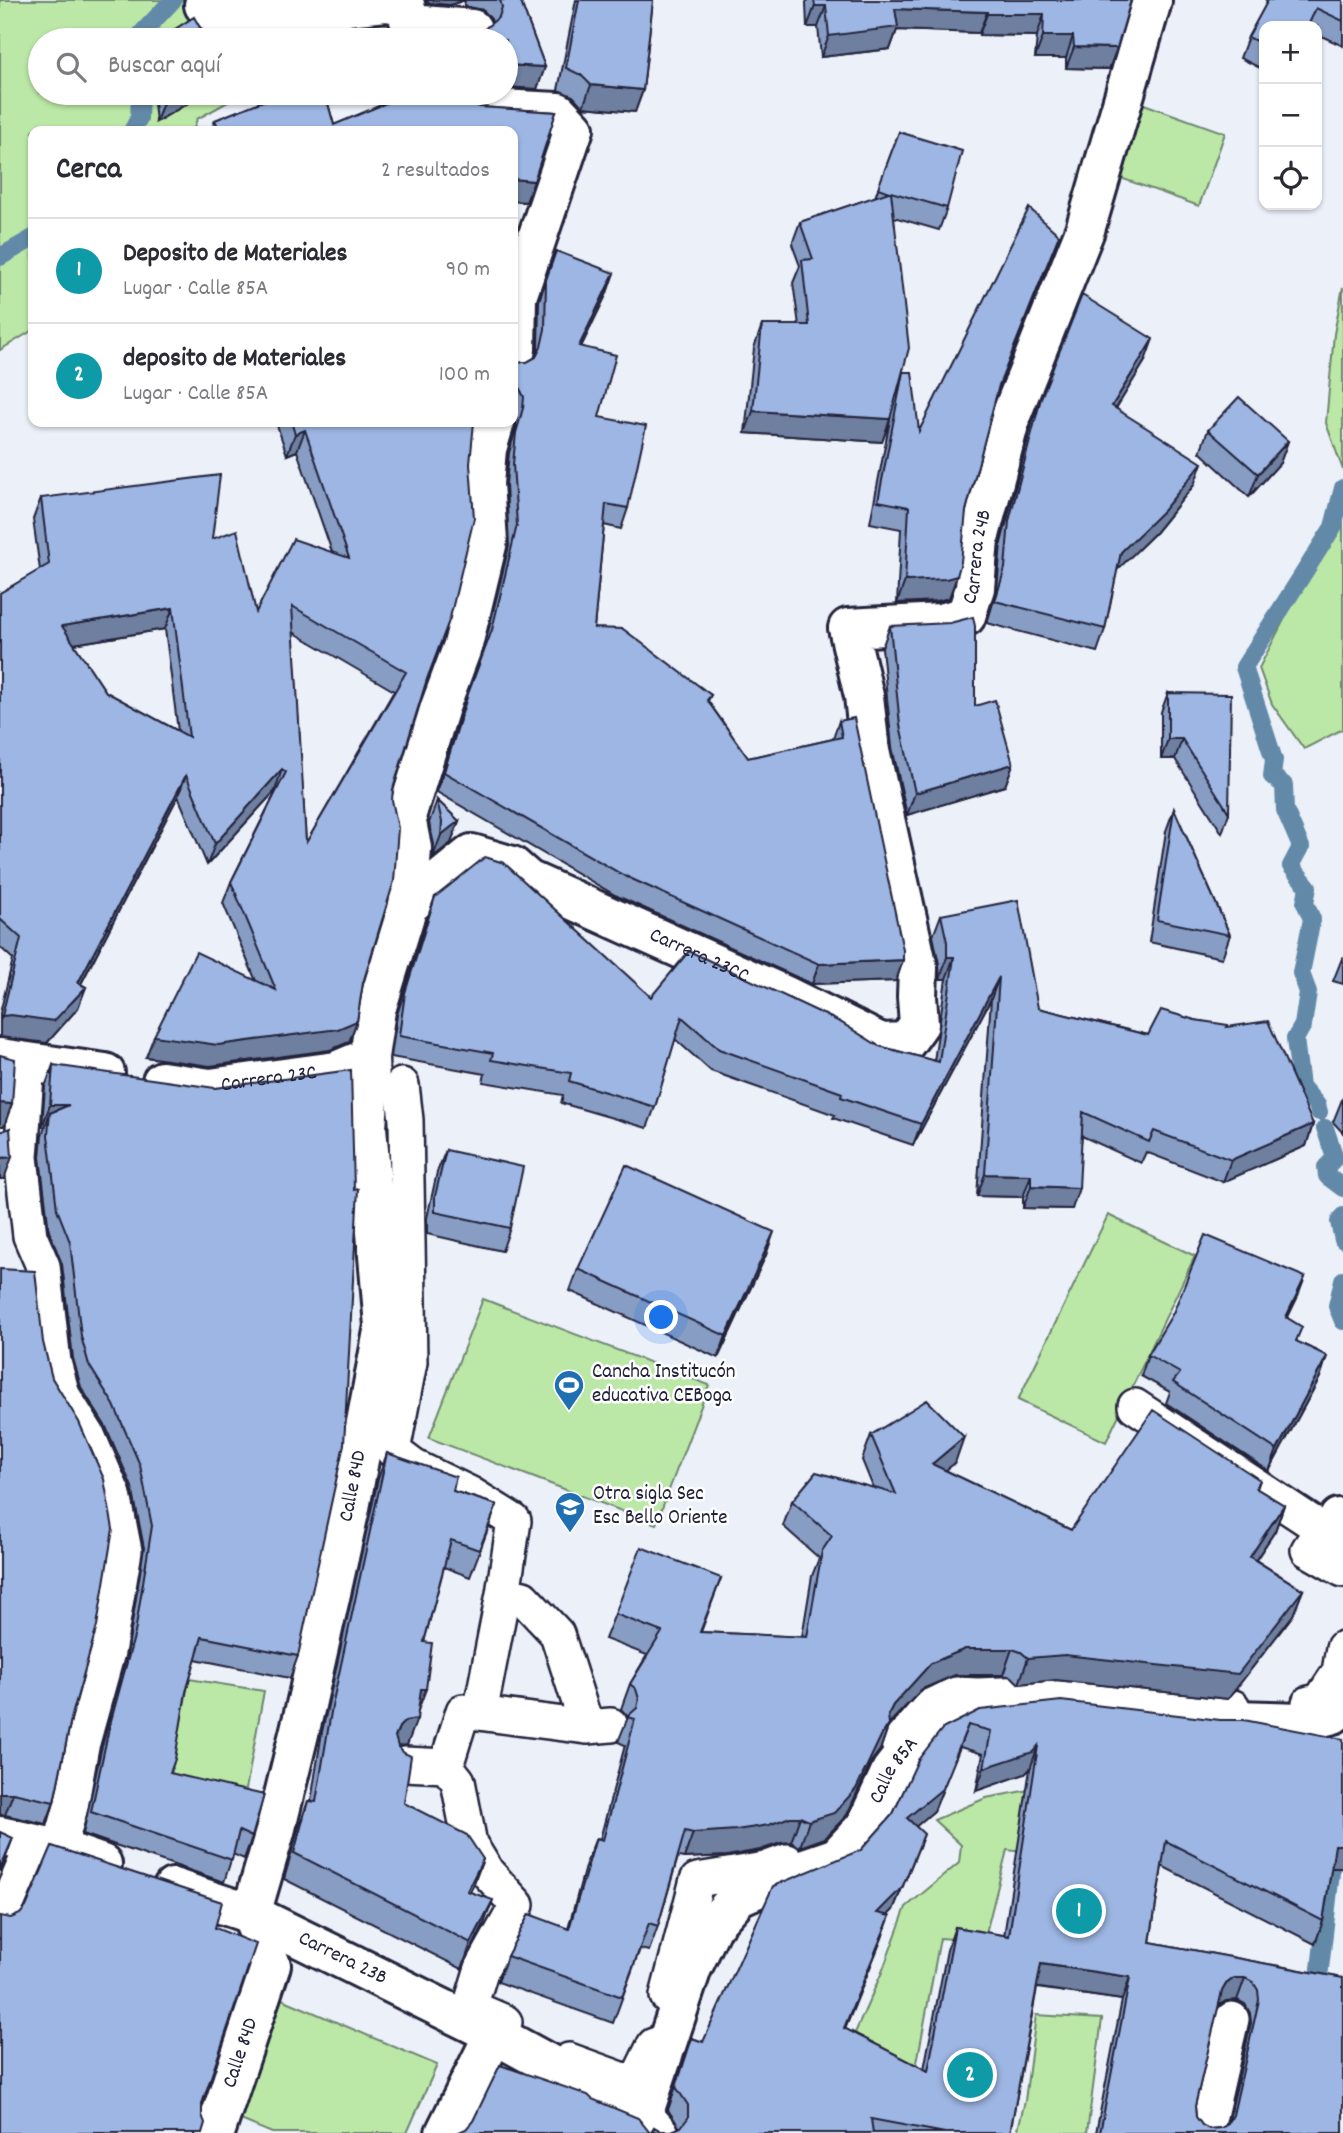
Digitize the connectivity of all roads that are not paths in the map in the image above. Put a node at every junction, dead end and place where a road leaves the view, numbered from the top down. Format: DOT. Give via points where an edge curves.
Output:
graph roads {
  1 [pos="1152,1"];
  2 [pos="204,5"];
  3 [pos="460,28"];
  4 [pos="473,105"];
  5 [pos="518,294"];
  6 [pos="494,427"];
  7 [pos="408,906"];
  8 [pos="919,1024"];
  9 [pos="369,1057"];
  10 [pos="14,1059"];
  11 [pos="402,1085"];
  12 [pos="1135,1406"];
  13 [pos="1337,1531"];
  14 [pos="1343,1570"];
  15 [pos="503,1594"];
  16 [pos="1343,1648"];
  17 [pos="1343,1689"];
  18 [pos="481,1713"];
  19 [pos="405,1763"];
  20 [pos="446,1766"];
  21 [pos="31,1843"];
  22 [pos="251,1914"];
  23 [pos="0,1921"];
  24 [pos="1232,2019"];
  25 [pos="494,2034"];
  26 [pos="651,2124"];
  27 [pos="215,2133"];
  28 [pos="445,2133"];
  29 [pos="1206,2133"];
  1 -- 8 [label="street, Carrera 24B" via="1085,230 1012,413 979,540 975,588 966,616 941,623 848,628 918,968"];
  2 -- 3 [label="street" via="222,19 386,2 405,5 410,24"];
  4 -- 5 [label="street" via="558,112 574,129"];
  6 -- 7 [label="street, Calle 84D" via="484,484 488,541 463,645 406,817 412,848"];
  7 -- 8 [label="street, Carrera 23CC" via="472,854 512,866 528,880 881,1043 906,1042"];
  7 -- 9 [label="street, Calle 84D" via="376,1010"];
  9 -- 10 [label="street, Carrera 23C" via="336,1071 210,1088"];
  9 -- 22 [label="street, Calle 84D" via="367,1127 384,1326 306,1704"];
  10 -- 21 [label="street" via="30,1236 43,1266 54,1362 63,1395 88,1436 114,1495 125,1550 108,1652 71,1807"];
  11 -- 15 [label="street" via="410,1362 393,1451 514,1521"];
  12 -- 13 [label="street"];
  13 -- 14 [label="street" via="1307,1550"];
  15 -- 18 [label="street"];
  15 -- 18 [label="street" via="523,1598 557,1634 599,1726"];
  16 -- 20 [label="street" via="1339,1672 1320,1700 1267,1714 1229,1706 1049,1692 956,1694 930,1706 894,1747 838,1840 765,1869 697,1880 654,2044 635,2084 570,2061 519,2027 470,2007 482,1968 517,1905 487,1872 470,1844 458,1781"];
  17 -- 26 [label="street, Calle 85A" via="1333,1714 1303,1722 1214,1721 1053,1702 966,1711 920,1734 891,1770 865,1827 837,1857 739,1896 712,1926 692,1968"];
  18 -- 20 [label="street" via="463,1711"];
  19 -- 20 [label="street"];
  21 -- 22 [label="street, Carrera 23B"];
  21 -- 23 [label="street"];
  22 -- 25 [label="street, Carrera 23B"];
  22 -- 27 [label="street, Calle 84D" via="271,1965"];
  24 -- 29 [label="street"];
  25 -- 26 [label="street, Carrera 23B"];
  25 -- 28 [label="street"];
}
